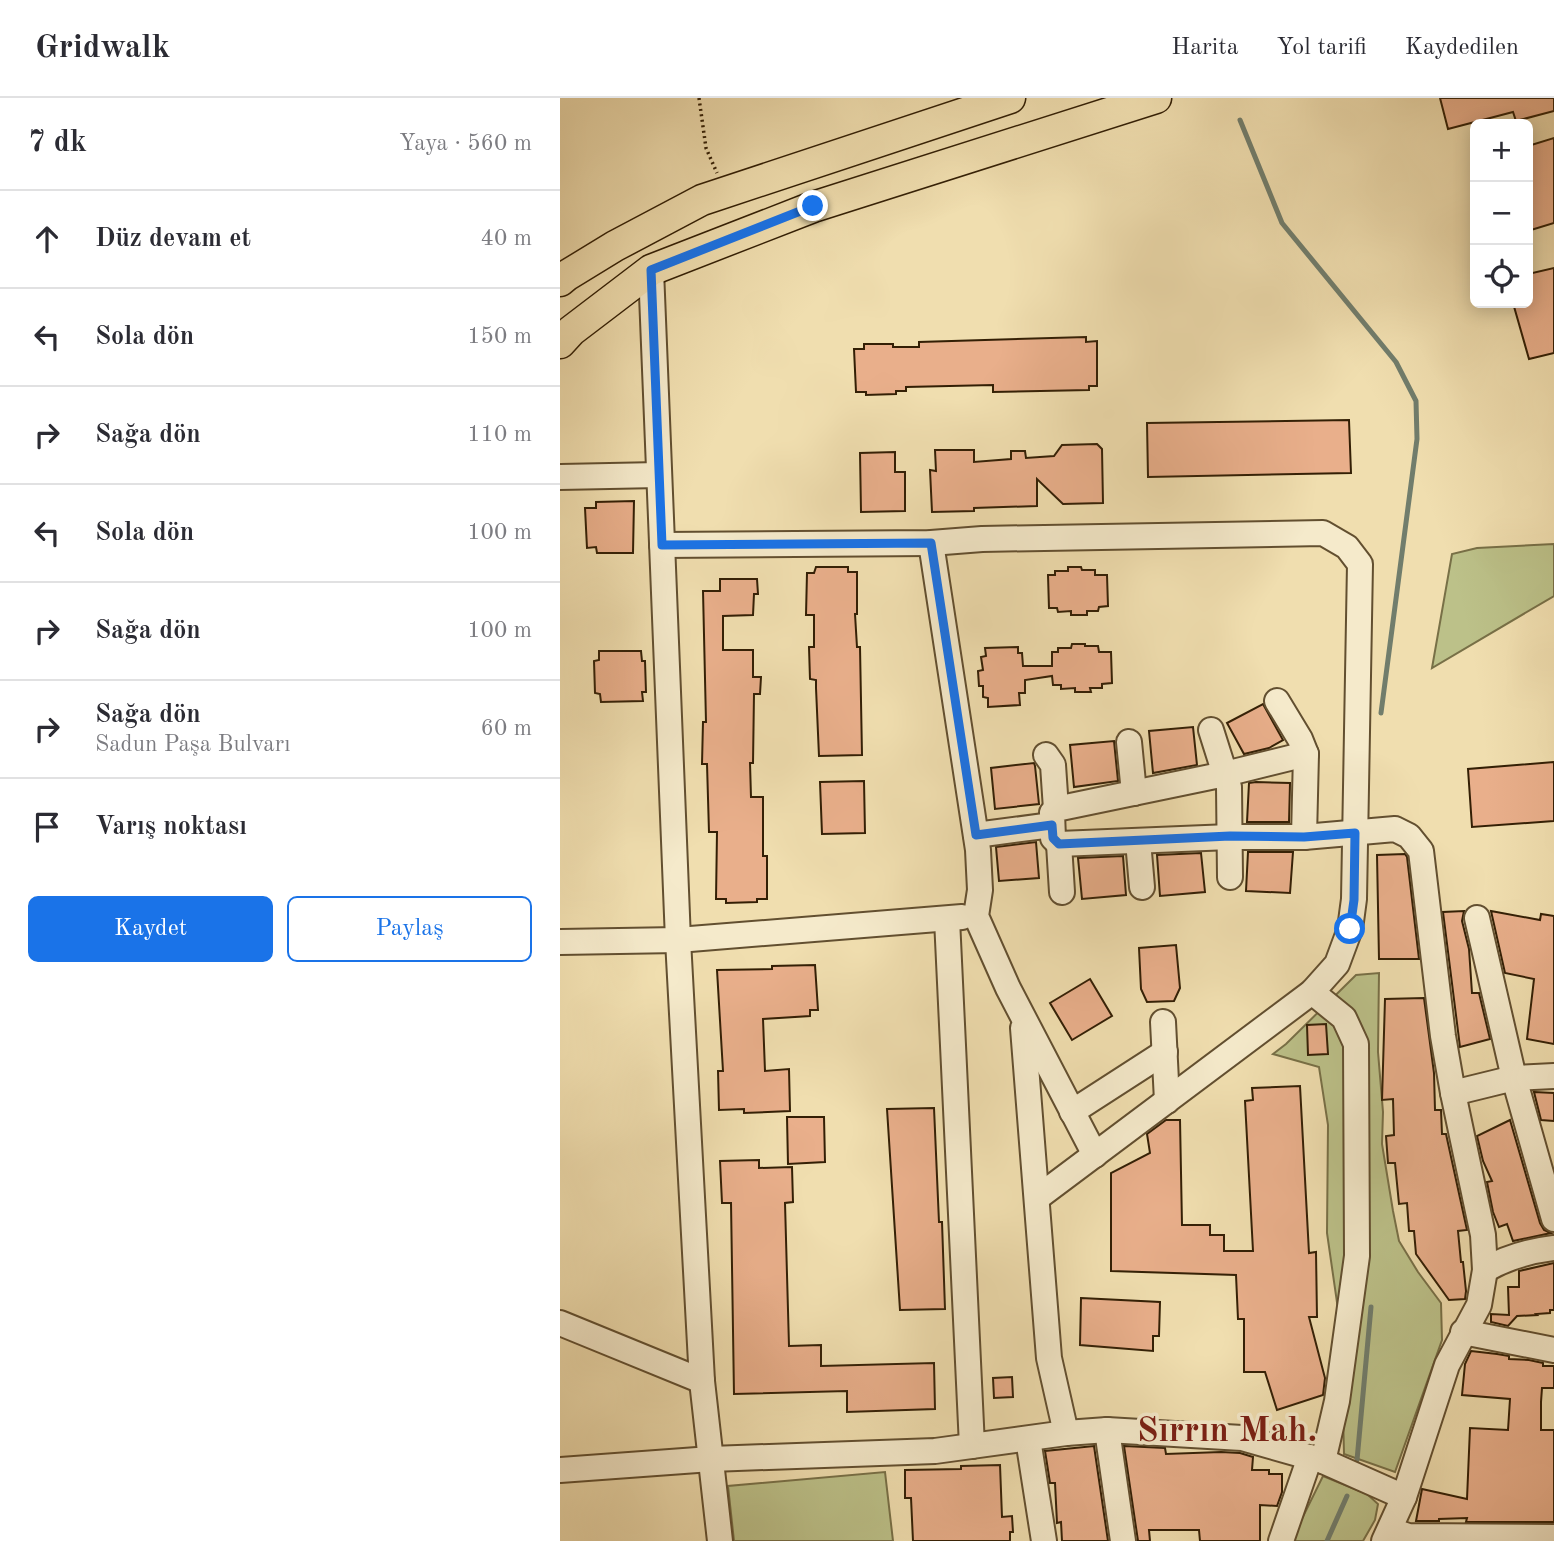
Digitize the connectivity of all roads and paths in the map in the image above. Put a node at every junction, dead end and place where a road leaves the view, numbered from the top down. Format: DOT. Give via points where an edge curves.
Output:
graph roads {
  1 [pos="699,98"];
  2 [pos="1010,98"];
  3 [pos="1156,98"];
  4 [pos="725,191"];
  5 [pos="651,270"];
  6 [pos="560,281"];
  7 [pos="560,343"];
  8 [pos="659,475"];
  9 [pos="560,477"];
  10 [pos="931,543"];
  11 [pos="662,545"];
  12 [pos="1277,701"];
  13 [pos="1211,730"];
  14 [pos="1129,742"];
  15 [pos="1306,754"];
  16 [pos="1046,755"];
  17 [pos="1225,774"];
  18 [pos="1134,793"];
  19 [pos="1056,826"];
  20 [pos="1355,833"];
  21 [pos="976,835"];
  22 [pos="1230,836"];
  23 [pos="1304,837"];
  24 [pos="1138,841"];
  25 [pos="1230,877"];
  26 [pos="1142,887"];
  27 [pos="1062,892"];
  28 [pos="976,916"];
  29 [pos="1478,918"];
  30 [pos="947,919"];
  31 [pos="678,940"];
  32 [pos="560,942"];
  33 [pos="1312,992"];
  34 [pos="1022,1017"];
  35 [pos="1163,1022"];
  36 [pos="1165,1052"];
  37 [pos="1554,1076"];
  38 [pos="1514,1078"];
  39 [pos="1453,1093"];
  40 [pos="1167,1101"];
  41 [pos="1072,1112"];
  42 [pos="1095,1155"];
  43 [pos="1037,1198"];
  44 [pos="1554,1219"];
  45 [pos="1554,1248"];
  46 [pos="1485,1270"];
  47 [pos="560,1323"];
  48 [pos="1463,1332"];
  49 [pos="1554,1350"];
  50 [pos="702,1381"];
  51 [pos="1107,1430"];
  52 [pos="1066,1433"];
  53 [pos="1028,1439"];
  54 [pos="972,1446"];
  55 [pos="711,1459"];
  56 [pos="1317,1459"];
  57 [pos="560,1470"];
  58 [pos="1404,1497"];
  59 [pos="1387,1535"];
  60 [pos="1554,1537"];
  61 [pos="720,1541"];
  62 [pos="1044,1541"];
  63 [pos="1123,1541"];
  64 [pos="1281,1541"];
  1 -- 4 [label="path" via="706,148"];
  2 -- 4 [label="main road"];
  3 -- 5 [label="main road" via="813,206"];
  4 -- 6 [label="main road" via="615,246"];
  5 -- 7 [label="main road"];
  5 -- 8 [label="street"];
  8 -- 9 [label="street"];
  8 -- 11 [label="street"];
  10 -- 11 [label="street"];
  10 -- 20 [label="street" via="1323,533 1347,547 1360,564"];
  10 -- 21 [label="street"];
  11 -- 31 [label="street"];
  12 -- 15 [label="street"];
  13 -- 17 [label="street"];
  14 -- 18 [label="street"];
  15 -- 17 [label="street"];
  15 -- 23 [label="street"];
  16 -- 19 [label="street" via="1053,765"];
  17 -- 18 [label="street"];
  17 -- 22 [label="street"];
  18 -- 19 [label="street"];
  19 -- 21 [label="street"];
  19 -- 24 [label="street"];
  19 -- 27 [label="street"];
  20 -- 23 [label="street"];
  20 -- 33 [label="street" via="1350,929 1337,964"];
  20 -- 39 [label="street" via="1395,829 1409,835 1421,851"];
  21 -- 28 [label="street" via="980,890"];
  22 -- 23 [label="street"];
  22 -- 24 [label="street"];
  22 -- 25 [label="street"];
  24 -- 26 [label="street"];
  28 -- 30 [label="street"];
  28 -- 34 [label="street"];
  29 -- 38 [label="street"];
  30 -- 31 [label="street"];
  30 -- 54 [label="street"];
  31 -- 32 [label="street"];
  31 -- 50 [label="street"];
  33 -- 40 [label="street"];
  33 -- 56 [label="street" via="1344,1018 1356,1044 1353,1299 1337,1401"];
  34 -- 41 [label="street"];
  34 -- 43 [label="street"];
  35 -- 36 [label="street"];
  36 -- 40 [label="street"];
  36 -- 41 [label="street"];
  37 -- 38 [label="street"];
  38 -- 39 [label="street"];
  38 -- 44 [label="street"];
  39 -- 46 [label="street" via="1483,1234"];
  40 -- 42 [label="street"];
  41 -- 42 [label="street"];
  42 -- 43 [label="street"];
  43 -- 52 [label="street" via="1049,1358"];
  45 -- 46 [label="street" via="1522,1254"];
  46 -- 48 [label="street" via="1479,1305"];
  47 -- 50 [label="street"];
  48 -- 49 [label="street"];
  48 -- 58 [label="street" via="1447,1365"];
  50 -- 55 [label="street"];
  51 -- 52 [label="street"];
  51 -- 56 [label="street" via="1242,1438"];
  51 -- 63 [label="street"];
  52 -- 53 [label="street"];
  53 -- 54 [label="street"];
  53 -- 62 [label="street"];
  54 -- 55 [label="street"];
  55 -- 57 [label="street"];
  55 -- 61 [label="street"];
  56 -- 58 [label="street"];
  56 -- 64 [label="street"];
  58 -- 59 [label="street"];
  59 -- 60 [label="street"];
}
